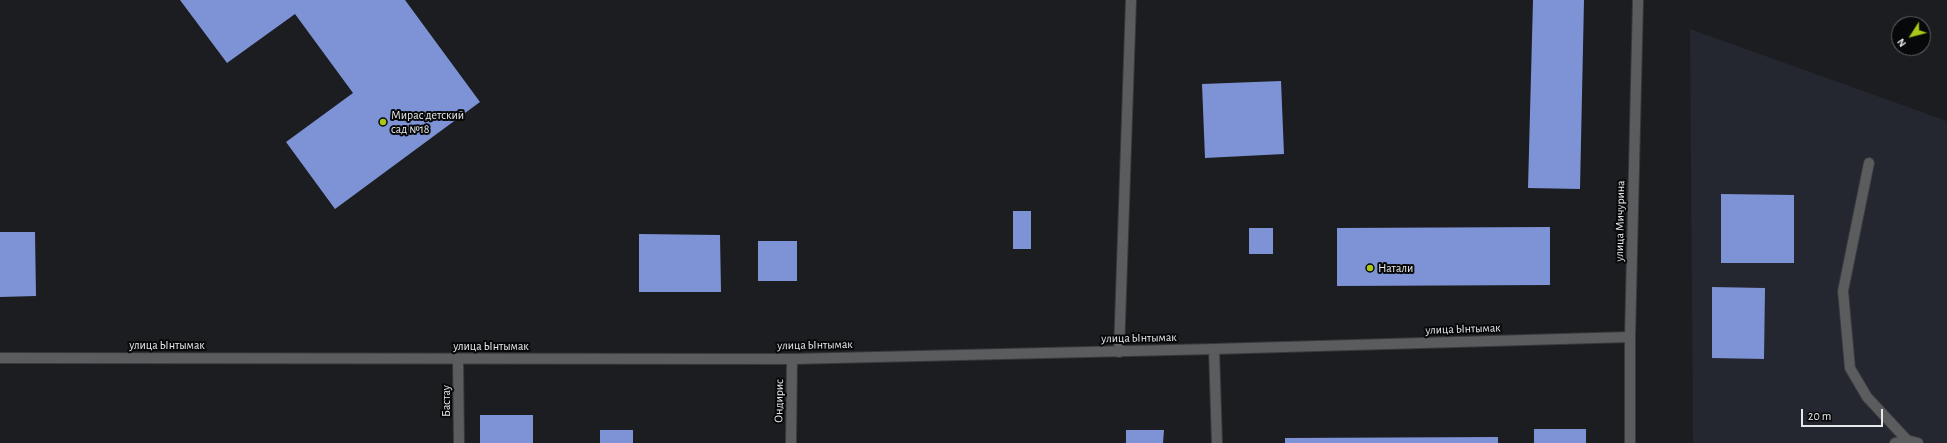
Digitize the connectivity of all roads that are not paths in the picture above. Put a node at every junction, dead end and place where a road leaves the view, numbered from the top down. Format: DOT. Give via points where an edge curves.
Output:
graph roads {
  1 [pos="1131,0"];
  2 [pos="1638,0"];
  3 [pos="1869,163"];
  4 [pos="1630,337"];
  5 [pos="1214,349"];
  6 [pos="1119,352"];
  7 [pos="0,358"];
  8 [pos="458,359"];
  9 [pos="792,359"];
  10 [pos="1907,440"];
  11 [pos="459,443"];
  12 [pos="791,443"];
  13 [pos="1217,443"];
  14 [pos="1630,443"];
  15 [pos="1895,443"];
  16 [pos="1918,443"];
  1 -- 6 [label="street"];
  2 -- 4 [label="street, улица Мичурина"];
  3 -- 10 [label="street" via="1843,291 1850,368 1867,397"];
  4 -- 5 [label="street, улица Ынтымак"];
  4 -- 14 [label="street, улица Мичурина"];
  5 -- 6 [label="street, улица Ынтымак"];
  5 -- 13 [label="street"];
  6 -- 9 [label="street, улица Ынтымак"];
  7 -- 8 [label="street, улица Ынтымак"];
  8 -- 9 [label="street, улица Ынтымак"];
  8 -- 11 [label="street, Бастау"];
  9 -- 12 [label="street, Ондирис"];
  10 -- 15 [label="street"];
  10 -- 16 [label="street"];
}
